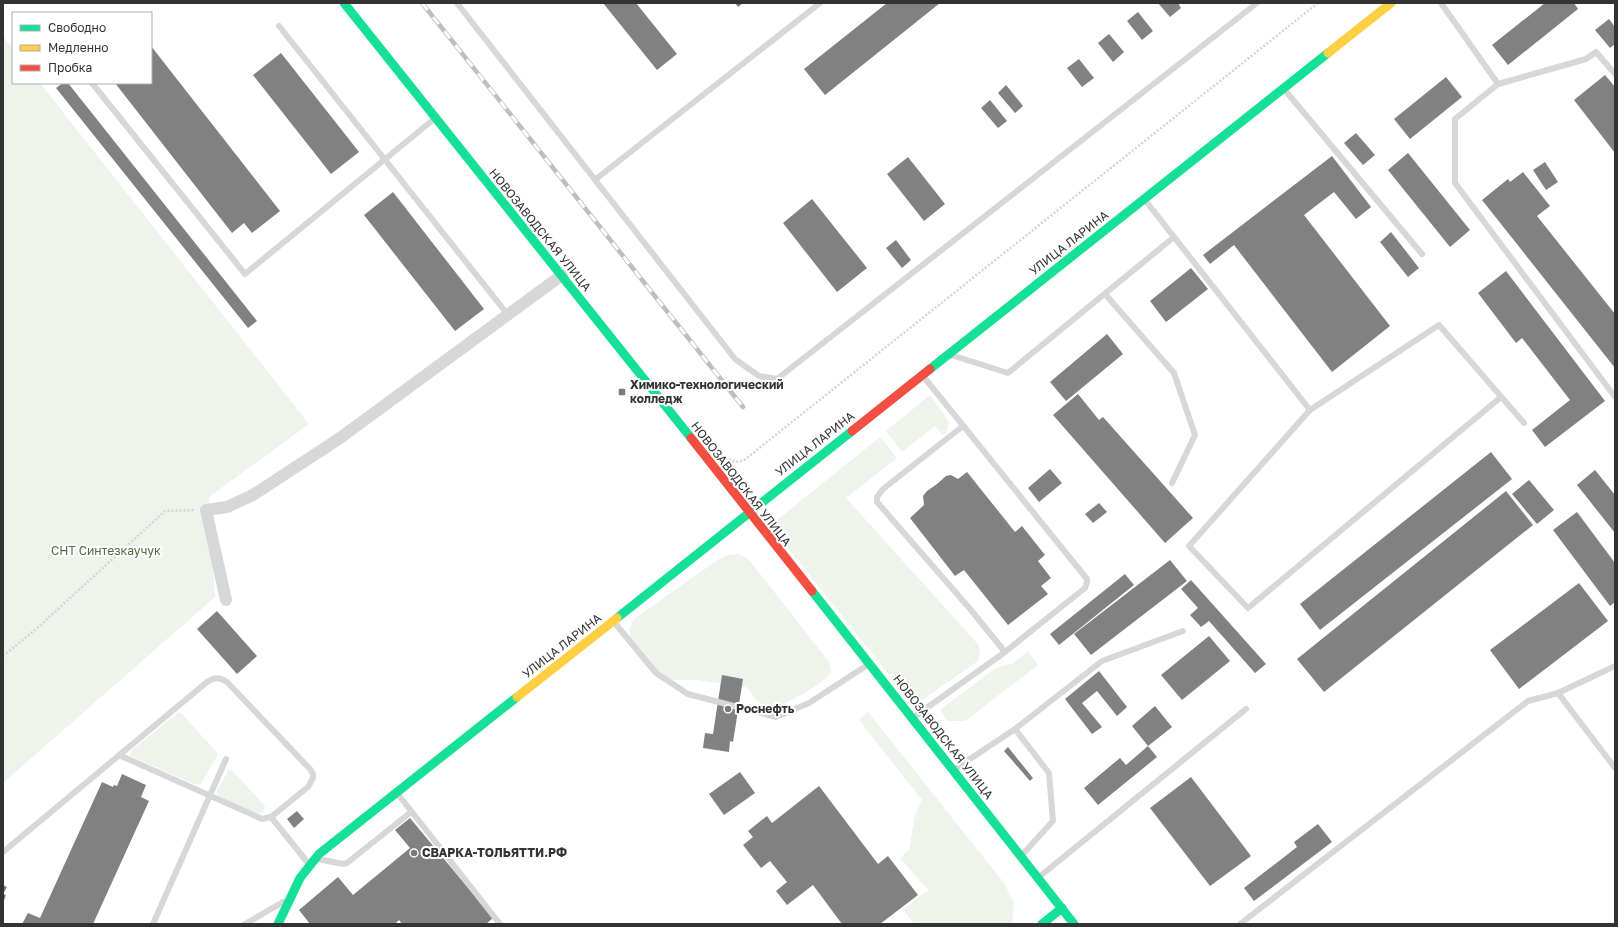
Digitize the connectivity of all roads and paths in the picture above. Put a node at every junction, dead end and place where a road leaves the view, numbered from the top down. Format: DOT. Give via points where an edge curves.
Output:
graph roads {
  1 [pos="344,3"];
  2 [pos="457,3"];
  3 [pos="820,3"];
  4 [pos="1257,3"];
  5 [pos="1318,3"];
  6 [pos="1391,3"];
  7 [pos="1441,3"];
  8 [pos="279,26"];
  9 [pos="1615,74"];
  10 [pos="93,84"];
  11 [pos="1498,84"];
  12 [pos="1283,88"];
  13 [pos="435,118"];
  14 [pos="385,159"];
  15 [pos="596,179"];
  16 [pos="1144,198"];
  17 [pos="1174,237"];
  18 [pos="1422,254"];
  19 [pos="562,275"];
  20 [pos="1105,294"];
  21 [pos="508,315"];
  22 [pos="948,354"];
  23 [pos="922,374"];
  24 [pos="1501,397"];
  25 [pos="1615,397"];
  26 [pos="1310,410"];
  27 [pos="1524,423"];
  28 [pos="963,426"];
  29 [pos="730,460"];
  30 [pos="1172,483"];
  31 [pos="206,510"];
  32 [pos="748,512"];
  33 [pos="226,600"];
  34 [pos="612,621"];
  35 [pos="1183,631"];
  36 [pos="1005,652"];
  37 [pos="3,656"];
  38 [pos="870,663"];
  39 [pos="1615,666"];
  40 [pos="1558,693"];
  41 [pos="1246,709"];
  42 [pos="913,718"];
  43 [pos="1015,729"];
  44 [pos="119,755"];
  45 [pos="226,759"];
  46 [pos="1615,768"];
  47 [pos="953,770"];
  48 [pos="396,792"];
  49 [pos="209,796"];
  50 [pos="411,812"];
  51 [pos="271,817"];
  52 [pos="3,852"];
  53 [pos="1021,856"];
  54 [pos="312,862"];
  55 [pos="1038,878"];
  56 [pos="288,900"];
  57 [pos="1062,908"];
  58 [pos="153,924"];
  59 [pos="245,924"];
  60 [pos="278,924"];
  61 [pos="500,924"];
  62 [pos="1042,924"];
  63 [pos="1074,924"];
  64 [pos="1240,924"];
  1 -- 13 [label="main road, НОВОЗАВОДСКАЯ УЛИЦА"];
  2 -- 15 [label="lane"];
  3 -- 15 [label="lane"];
  4 -- 15 [label="lane" via="777,380 760,376 735,359"];
  5 -- 29 [label="path" via="743,461"];
  6 -- 12 [label="main road, УЛИЦА ЛАРИНА"];
  7 -- 11 [label="lane"];
  8 -- 14 [label="lane"];
  9 -- 11 [label="lane" via="1596,52 1586,59"];
  10 -- 14 [label="lane" via="244,274"];
  11 -- 25 [label="lane" via="1455,119 1454,183"];
  12 -- 16 [label="main road, УЛИЦА ЛАРИНА"];
  12 -- 18 [label="lane"];
  13 -- 14 [label="lane"];
  13 -- 19 [label="main road, НОВОЗАВОДСКАЯ УЛИЦА"];
  14 -- 21 [label="lane"];
  16 -- 17 [label="lane"];
  16 -- 22 [label="main road, УЛИЦА ЛАРИНА"];
  17 -- 20 [label="lane"];
  17 -- 26 [label="lane"];
  19 -- 21 [label="street"];
  19 -- 32 [label="main road, НОВОЗАВОДСКАЯ УЛИЦА"];
  20 -- 22 [label="lane" via="1008,373"];
  20 -- 30 [label="lane" via="1174,373 1195,435"];
  21 -- 31 [label="street" via="340,438 253,495 227,507"];
  22 -- 23 [label="main road, УЛИЦА ЛАРИНА"];
  23 -- 28 [label="lane"];
  23 -- 32 [label="main road, УЛИЦА ЛАРИНА"];
  24 -- 26 [label="lane" via="1439,325"];
  24 -- 26 [label="lane" via="1248,608 1189,546"];
  24 -- 27 [label="lane"];
  28 -- 36 [label="lane" via="1087,582 1085,588"];
  28 -- 36 [label="lane" via="883,489 877,497 877,502"];
  31 -- 33 [label="street"];
  31 -- 37 [label="path" via="165,511"];
  32 -- 34 [label="main road, УЛИЦА ЛАРИНА"];
  32 -- 38 [label="main road, НОВОЗАВОДСКАЯ УЛИЦА"];
  34 -- 38 [label="lane" via="656,673 688,694 776,717 809,703"];
  34 -- 48 [label="main road, УЛИЦА ЛАРИНА"];
  35 -- 43 [label="lane" via="1102,661"];
  36 -- 42 [label="lane"];
  38 -- 42 [label="main road, НОВОЗАВОДСКАЯ УЛИЦА"];
  39 -- 40 [label="lane"];
  40 -- 46 [label="lane"];
  40 -- 64 [label="lane" via="1528,701"];
  41 -- 55 [label="lane"];
  42 -- 47 [label="main road, НОВОЗАВОДСКАЯ УЛИЦА"];
  43 -- 47 [label="lane"];
  43 -- 53 [label="lane" via="1049,773 1053,821"];
  44 -- 49 [label="lane"];
  44 -- 51 [label="lane" via="212,678 221,678 313,774 308,787"];
  44 -- 52 [label="lane"];
  45 -- 49 [label="lane"];
  47 -- 53 [label="main road, НОВОЗАВОДСКАЯ УЛИЦА"];
  48 -- 50 [label="lane"];
  48 -- 54 [label="main road, УЛИЦА ЛАРИНА"];
  49 -- 51 [label="lane" via="257,818"];
  49 -- 58 [label="lane"];
  50 -- 54 [label="lane" via="348,863"];
  50 -- 61 [label="lane"];
  51 -- 54 [label="lane"];
  53 -- 55 [label="main road, НОВОЗАВОДСКАЯ УЛИЦА"];
  54 -- 56 [label="main road, УЛИЦА ЛАРИНА"];
  55 -- 57 [label="main road, НОВОЗАВОДСКАЯ УЛИЦА"];
  56 -- 59 [label="lane"];
  56 -- 60 [label="main road, УЛИЦА ЛАРИНА"];
  57 -- 62 [label="main road"];
  57 -- 63 [label="main road, НОВОЗАВОДСКАЯ УЛИЦА"];
}
